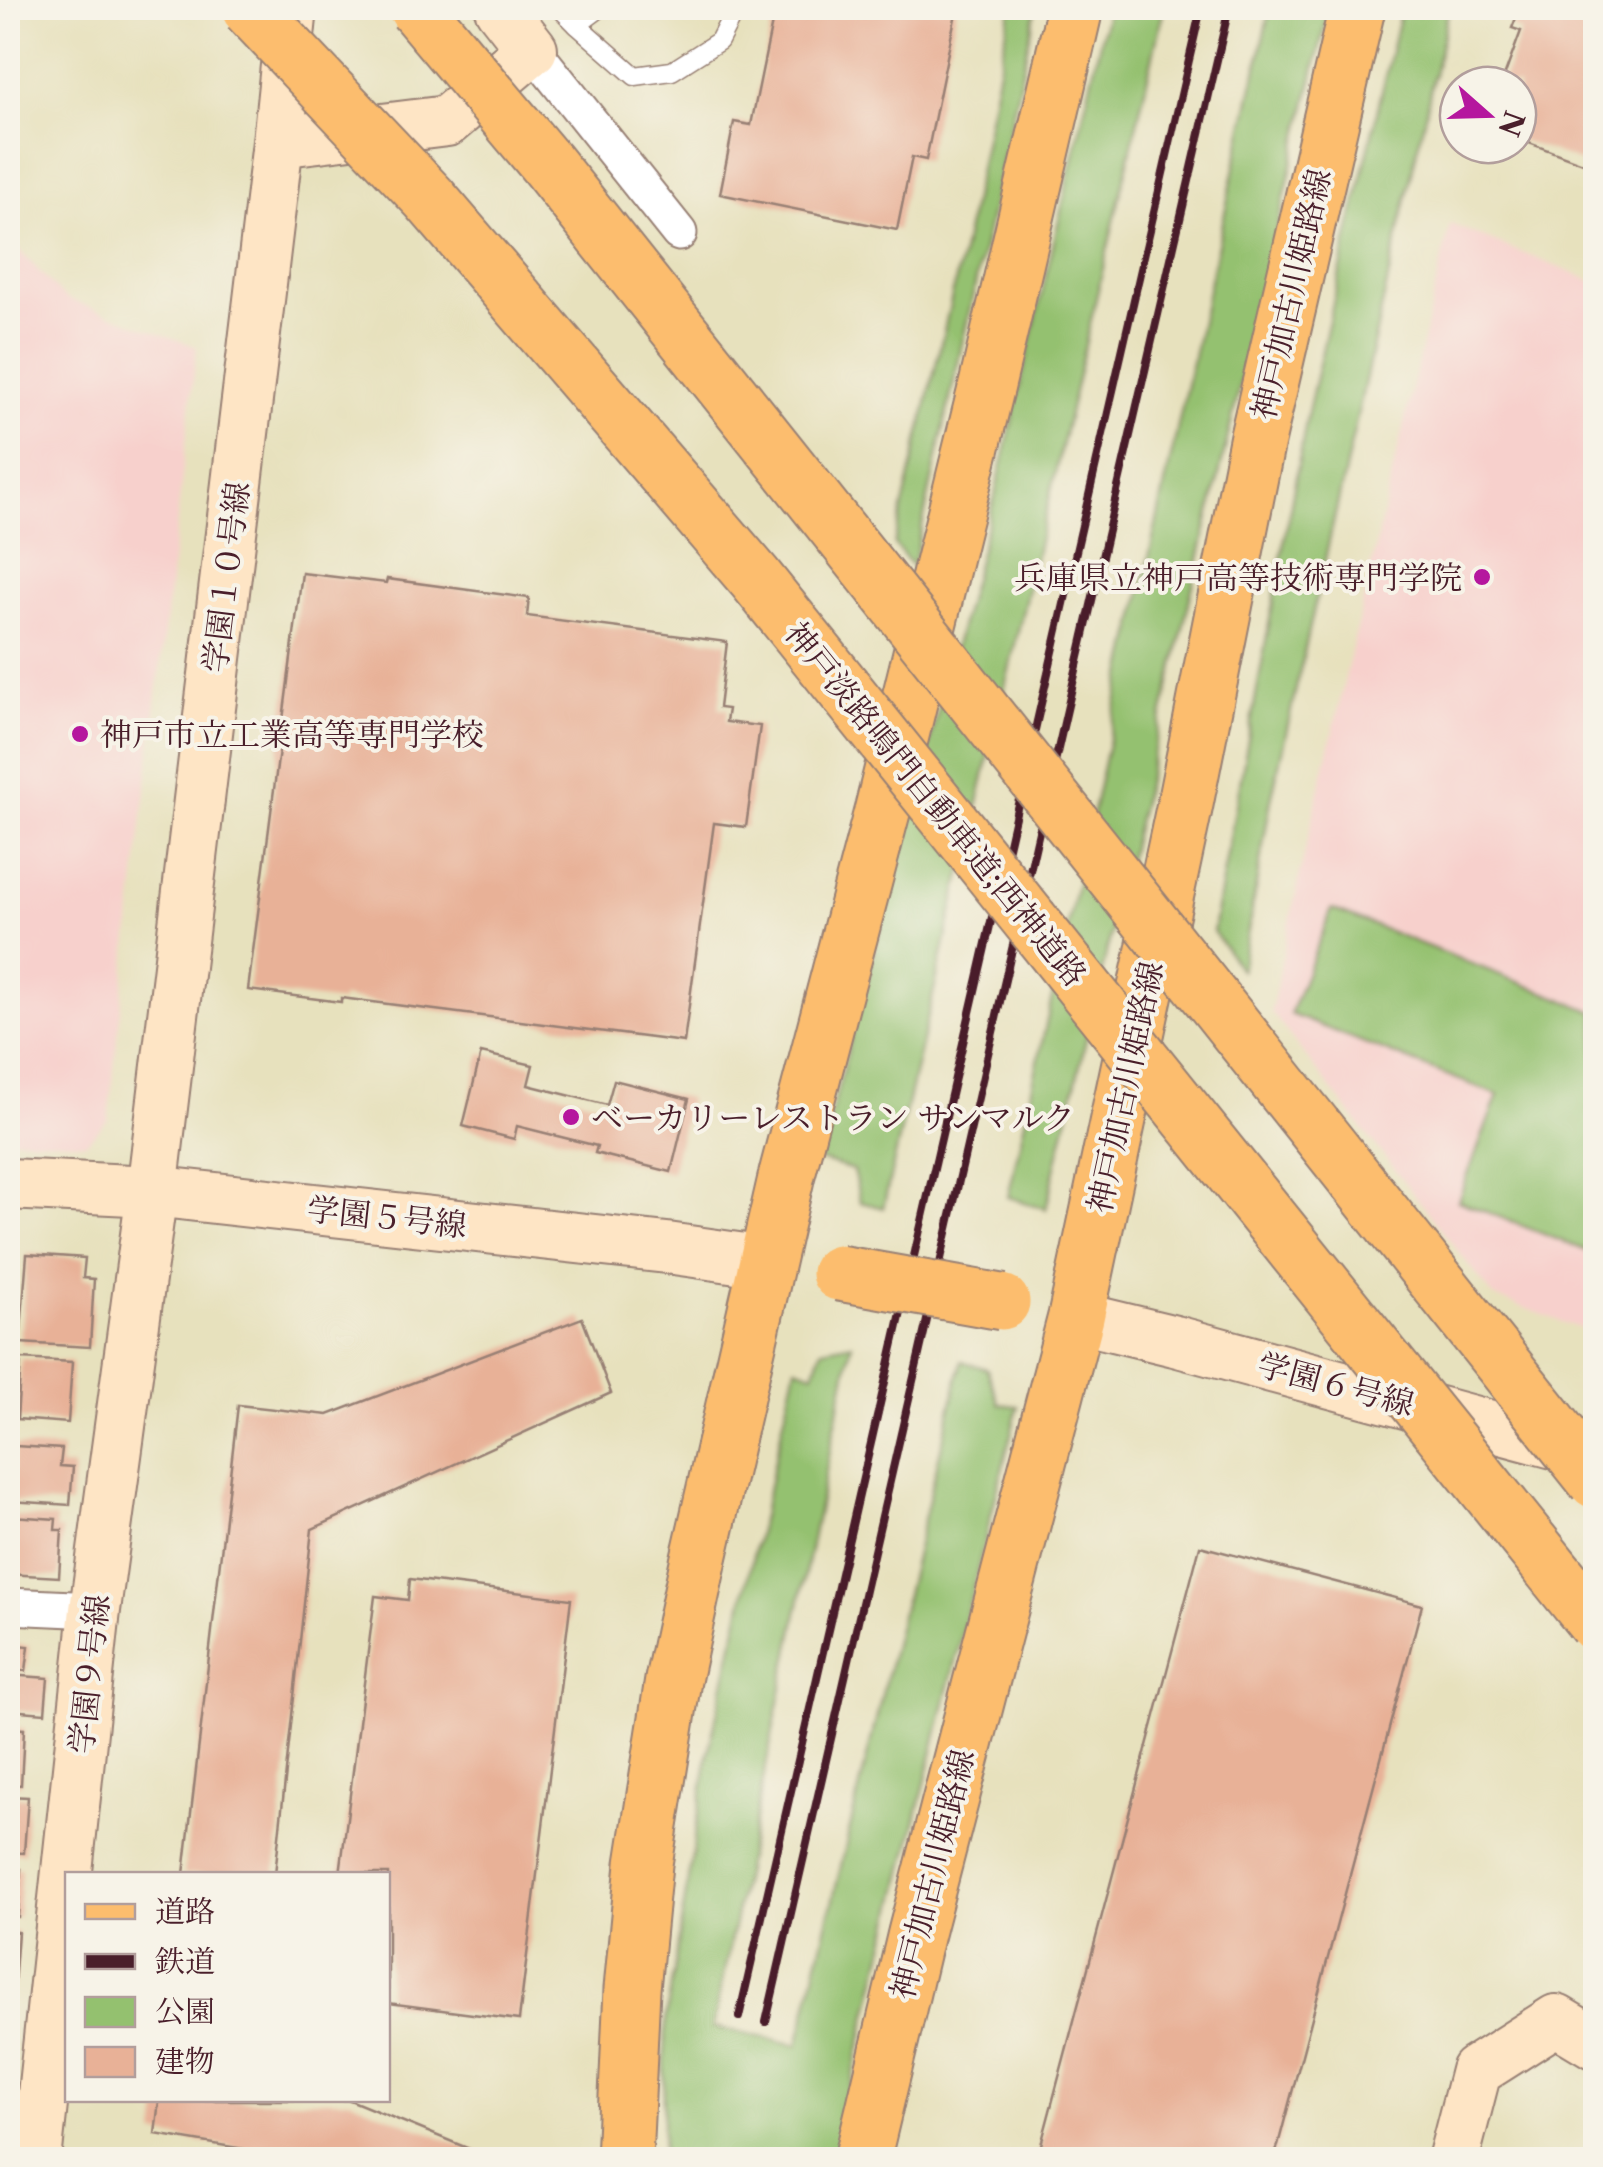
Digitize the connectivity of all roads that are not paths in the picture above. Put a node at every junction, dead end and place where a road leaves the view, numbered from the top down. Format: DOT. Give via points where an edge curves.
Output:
graph roads {
  1 [pos="249,8"];
  2 [pos="292,8"];
  3 [pos="416,8"];
  4 [pos="500,8"];
  5 [pos="560,8"];
  6 [pos="600,8"];
  7 [pos="736,8"];
  8 [pos="1075,8"];
  9 [pos="1357,8"];
  10 [pos="576,25"];
  11 [pos="532,48"];
  12 [pos="278,142"];
  13 [pos="679,233"];
  14 [pos="8,1184"];
  15 [pos="152,1190"];
  16 [pos="766,1262"];
  17 [pos="1076,1317"];
  18 [pos="1596,1454"];
  19 [pos="1596,1481"];
  20 [pos="8,1606"];
  21 [pos="95,1610"];
  22 [pos="1596,1624"];
  23 [pos="67,1872"];
  24 [pos="65,1890"];
  25 [pos="1596,2044"];
  26 [pos="36,2160"];
  27 [pos="624,2160"];
  28 [pos="862,2160"];
  29 [pos="1453,2160"];
  1 -- 22 [label="main road, 神戸淡路鳴門自動車道;西神道路, bridge" via="429,198 756,578"];
  2 -- 12 [label="street, 学園１０号線"];
  3 -- 19 [label="main road, bridge" via="559,178"];
  4 -- 11 [label="street"];
  5 -- 10 [label="lane"];
  6 -- 10 [label="lane"];
  7 -- 10 [label="lane" via="719,42 672,71 635,76"];
  8 -- 16 [label="main road" via="888,788"];
  9 -- 17 [label="main road, 神戸加古川姫路線" via="1257,442"];
  11 -- 12 [label="street" via="447,121"];
  11 -- 13 [label="street"];
  12 -- 15 [label="street, 学園１０号線"];
  14 -- 15 [label="street, 学園５号線"];
  15 -- 16 [label="street, 学園５号線"];
  15 -- 21 [label="street, 学園９号線"];
  16 -- 17 [label="main road, bridge"];
  16 -- 27 [label="main road" via="667,1717 644,1864"];
  17 -- 18 [label="street, 学園６号線"];
  17 -- 28 [label="main road, 神戸加古川姫路線"];
  20 -- 21 [label="street"];
  21 -- 23 [label="street, 学園９号線"];
  24 -- 26 [label="street, 学園９号線"];
  25 -- 29 [label="street" via="1556,2020 1476,2071"];
}
